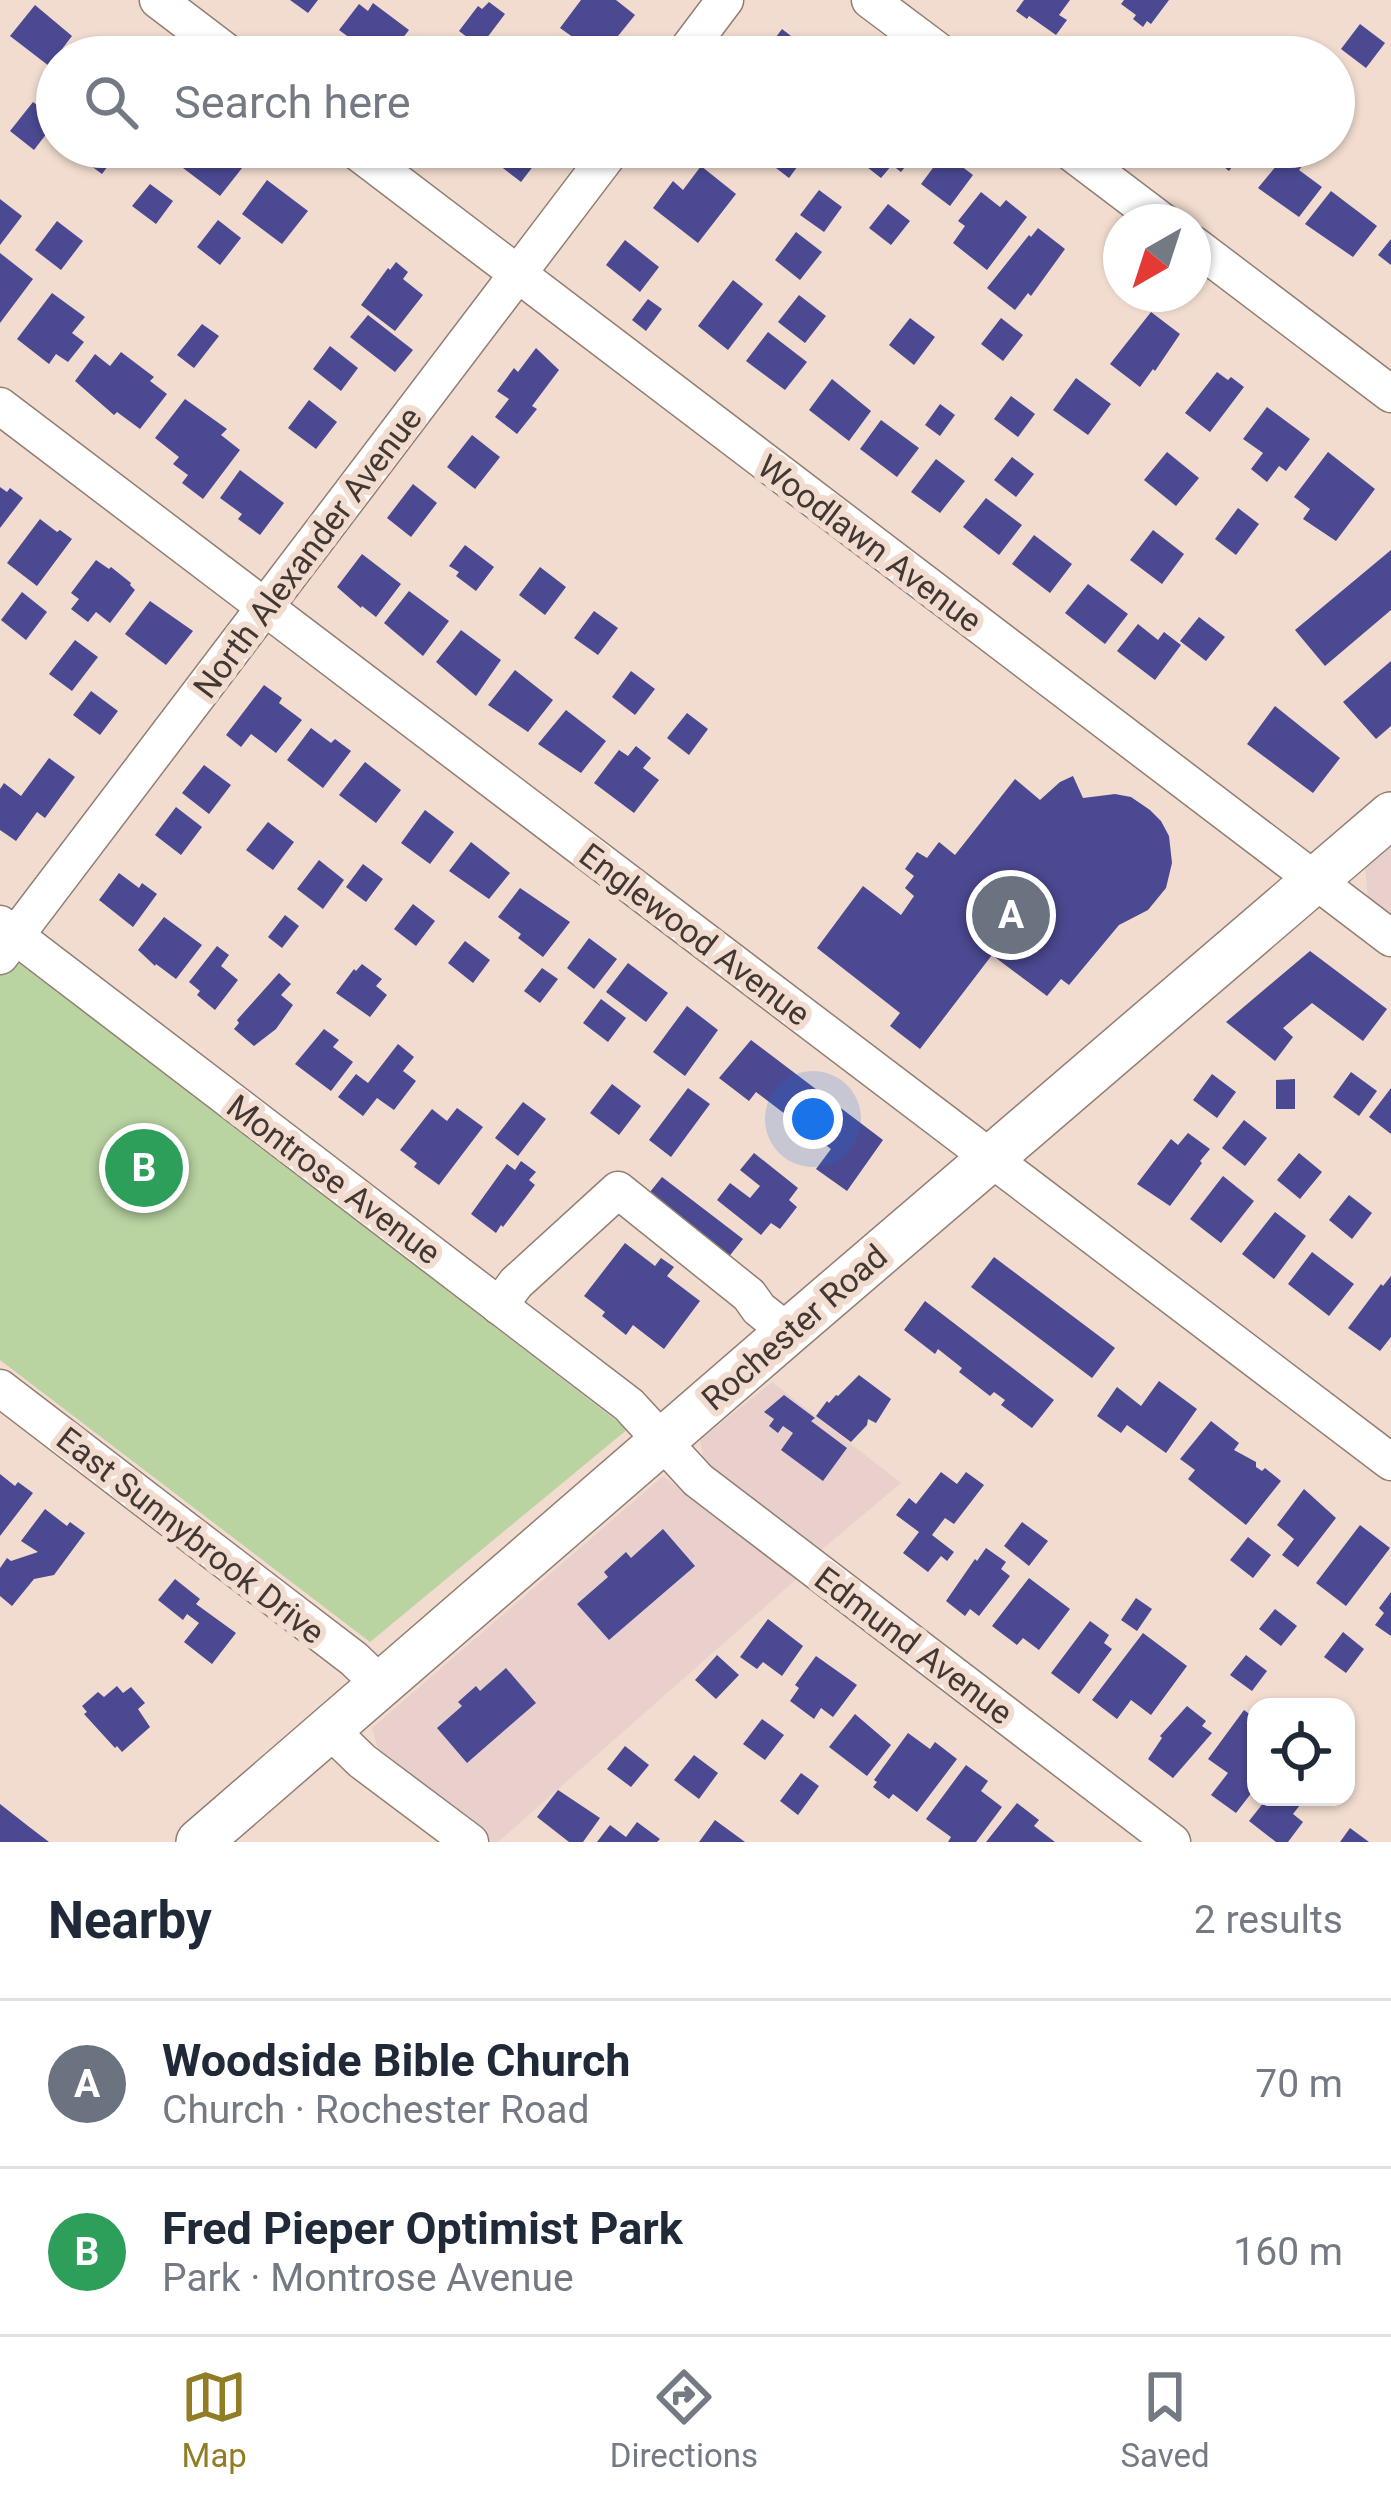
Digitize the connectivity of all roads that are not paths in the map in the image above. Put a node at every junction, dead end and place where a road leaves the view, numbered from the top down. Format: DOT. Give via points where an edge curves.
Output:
graph roads {
  1 [pos="158,0"];
  2 [pos="725,0"];
  3 [pos="870,0"];
  4 [pos="205,36"];
  5 [pos="698,36"];
  6 [pos="918,36"];
  7 [pos="379,168"];
  8 [pos="598,168"];
  9 [pos="1092,168"];
  10 [pos="1139,204"];
  11 [pos="1211,258"];
  12 [pos="518,274"];
  13 [pos="1391,394"];
  14 [pos="0,406"];
  15 [pos="265,608"];
  16 [pos="1391,815"];
  17 [pos="1316,881"];
  18 [pos="5,938"];
  19 [pos="1391,938"];
  20 [pos="989,1159"];
  21 [pos="500,1306"];
  22 [pos="788,1332"];
  23 [pos="0,1388"];
  24 [pos="661,1442"];
  25 [pos="1391,1462"];
  26 [pos="380,1684"];
  27 [pos="329,1729"];
  28 [pos="199,1842"];
  29 [pos="470,1842"];
  30 [pos="1172,1842"];
  1 -- 4 [label="street"];
  2 -- 5 [label="street"];
  3 -- 6 [label="street"];
  7 -- 12 [label="street, Woodlawn Avenue"];
  8 -- 12 [label="street, North Alexander Avenue"];
  9 -- 10 [label="street"];
  11 -- 13 [label="street"];
  12 -- 15 [label="street, North Alexander Avenue"];
  12 -- 17 [label="street, Woodlawn Avenue"];
  14 -- 15 [label="street, Englewood Avenue"];
  15 -- 18 [label="street, North Alexander Avenue"];
  15 -- 20 [label="street, Englewood Avenue"];
  16 -- 17 [label="main road, Rochester Road"];
  17 -- 19 [label="street, Woodlawn Avenue"];
  17 -- 20 [label="main road, Rochester Road"];
  18 -- 21 [label="street, Montrose Avenue"];
  20 -- 22 [label="main road, Rochester Road"];
  20 -- 25 [label="street, Englewood Avenue"];
  21 -- 22 [label="street" via="618,1190"];
  21 -- 24 [label="street, Montrose Avenue" via="628,1405"];
  22 -- 24 [label="main road, Rochester Road"];
  23 -- 26 [label="street, East Sunnybrook Drive"];
  24 -- 26 [label="main road, Rochester Road"];
  24 -- 30 [label="street, Edmund Avenue" via="698,1480"];
  26 -- 27 [label="main road, Rochester Road"];
  27 -- 28 [label="main road, Rochester Road"];
  27 -- 29 [label="street"];
}
